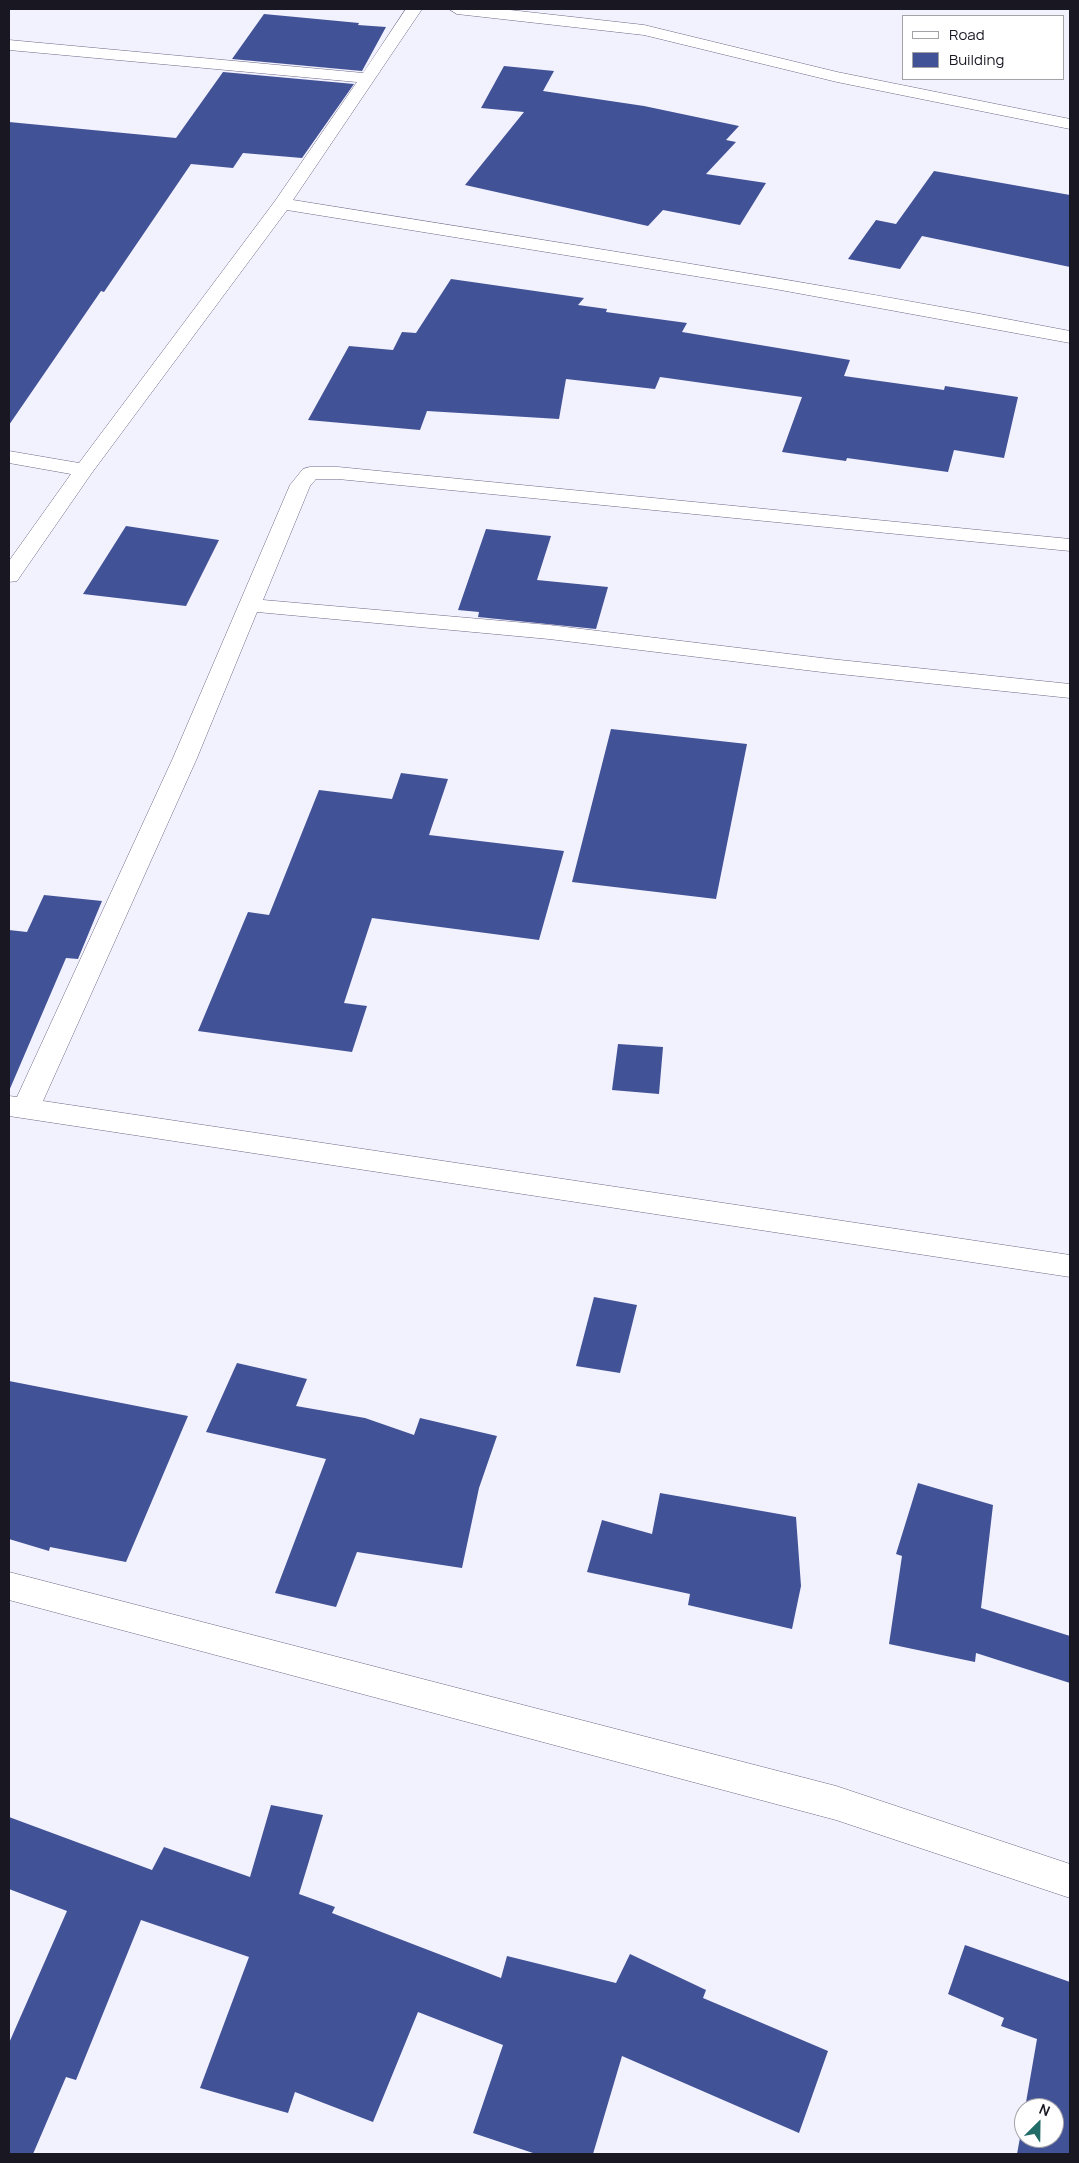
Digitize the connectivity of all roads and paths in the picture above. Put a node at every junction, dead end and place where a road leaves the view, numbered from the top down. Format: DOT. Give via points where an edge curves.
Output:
graph roads {
  1 [pos="414,9"];
  2 [pos="457,9"];
  3 [pos="9,45"];
  4 [pos="369,78"];
  5 [pos="1070,124"];
  6 [pos="282,204"];
  7 [pos="1070,337"];
  8 [pos="9,458"];
  9 [pos="84,470"];
  10 [pos="1070,545"];
  11 [pos="9,576"];
  12 [pos="250,605"];
  13 [pos="1070,691"];
  14 [pos="17,1107"];
  15 [pos="1070,1266"];
  16 [pos="9,1586"];
  17 [pos="1070,1881"];
  1 -- 4 [label="street"];
  2 -- 5 [label="street" via="644,30 837,77"];
  3 -- 4 [label="street"];
  4 -- 6 [label="street"];
  6 -- 7 [label="street" via="718,273"];
  6 -- 9 [label="street"];
  8 -- 9 [label="street"];
  9 -- 11 [label="street"];
  10 -- 12 [label="street" via="338,472 310,473 300,485"];
  12 -- 13 [label="street" via="548,632"];
  12 -- 14 [label="street" via="185,758"];
  14 -- 15 [label="street"];
  16 -- 17 [label="street" via="836,1804"];
}
